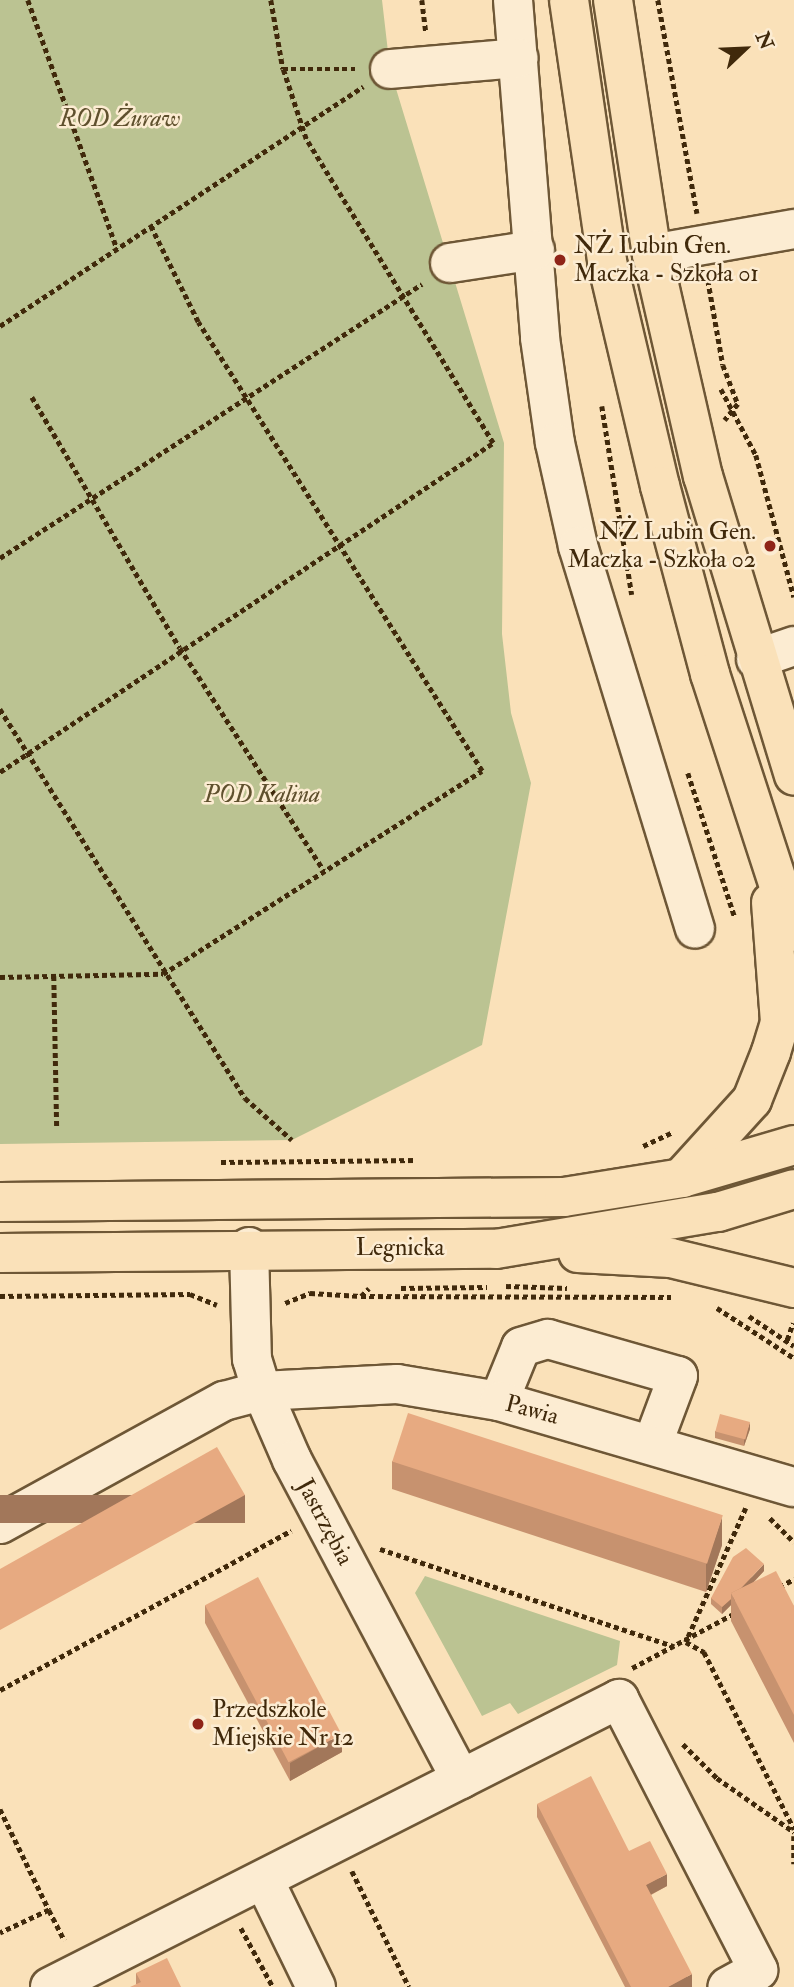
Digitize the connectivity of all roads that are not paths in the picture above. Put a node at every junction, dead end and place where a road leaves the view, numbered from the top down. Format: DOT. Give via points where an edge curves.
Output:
graph roads {
  1 [pos="513,0"];
  2 [pos="569,0"];
  3 [pos="613,0"];
  4 [pos="519,58"];
  5 [pos="390,69"];
  6 [pos="794,229"];
  7 [pos="535,250"];
  8 [pos="652,254"];
  9 [pos="450,263"];
  10 [pos="794,646"];
  11 [pos="756,659"];
  12 [pos="794,776"];
  13 [pos="763,848"];
  14 [pos="695,929"];
  15 [pos="794,932"];
  16 [pos="794,1146"];
  17 [pos="682,1178"];
  18 [pos="794,1189"];
  19 [pos="0,1202"];
  20 [pos="249,1247"];
  21 [pos="496,1248"];
  22 [pos="0,1253"];
  23 [pos="794,1288"];
  24 [pos="262,1391"];
  25 [pos="499,1401"];
  26 [pos="653,1443"];
  27 [pos="794,1487"];
  28 [pos="0,1524"];
  29 [pos="461,1779"];
  30 [pos="264,1880"];
  31 [pos="50,1987"];
  32 [pos="316,1987"];
  33 [pos="727,1987"];
  1 -- 4 [label="street"];
  2 -- 13 [label="main road" via="607,262 703,647"];
  3 -- 8 [label="main road"];
  4 -- 5 [label="street"];
  4 -- 7 [label="street"];
  6 -- 8 [label="street"];
  7 -- 9 [label="street"];
  7 -- 14 [label="street" via="549,404 578,546"];
  8 -- 11 [label="main road" via="704,476"];
  10 -- 11 [label="street"];
  11 -- 12 [label="main road"];
  13 -- 15 [label="main road"];
  13 -- 17 [label="main road" via="779,959 780,1022 752,1100"];
  16 -- 17 [label="main road, Legnicka"];
  17 -- 19 [label="main road, Legnicka" via="564,1197"];
  18 -- 21 [label="main road, Legnicka" via="718,1212"];
  20 -- 21 [label="main road, Legnicka"];
  20 -- 22 [label="main road, Legnicka"];
  20 -- 24 [label="street, Jastrzębia" via="252,1359"];
  21 -- 23 [label="main road" via="671,1258"];
  24 -- 25 [label="street, Pawia" via="397,1384"];
  24 -- 28 [label="street" via="224,1401"];
  24 -- 29 [label="street, Jastrzębia" via="292,1460"];
  25 -- 26 [label="street, Pawia"];
  25 -- 26 [label="street" via="521,1346 548,1339 678,1376"];
  26 -- 27 [label="street, Pawia"];
  29 -- 30 [label="street"];
  29 -- 33 [label="street" via="623,1685 758,1970"];
  30 -- 31 [label="street"];
  30 -- 32 [label="street"];
}
